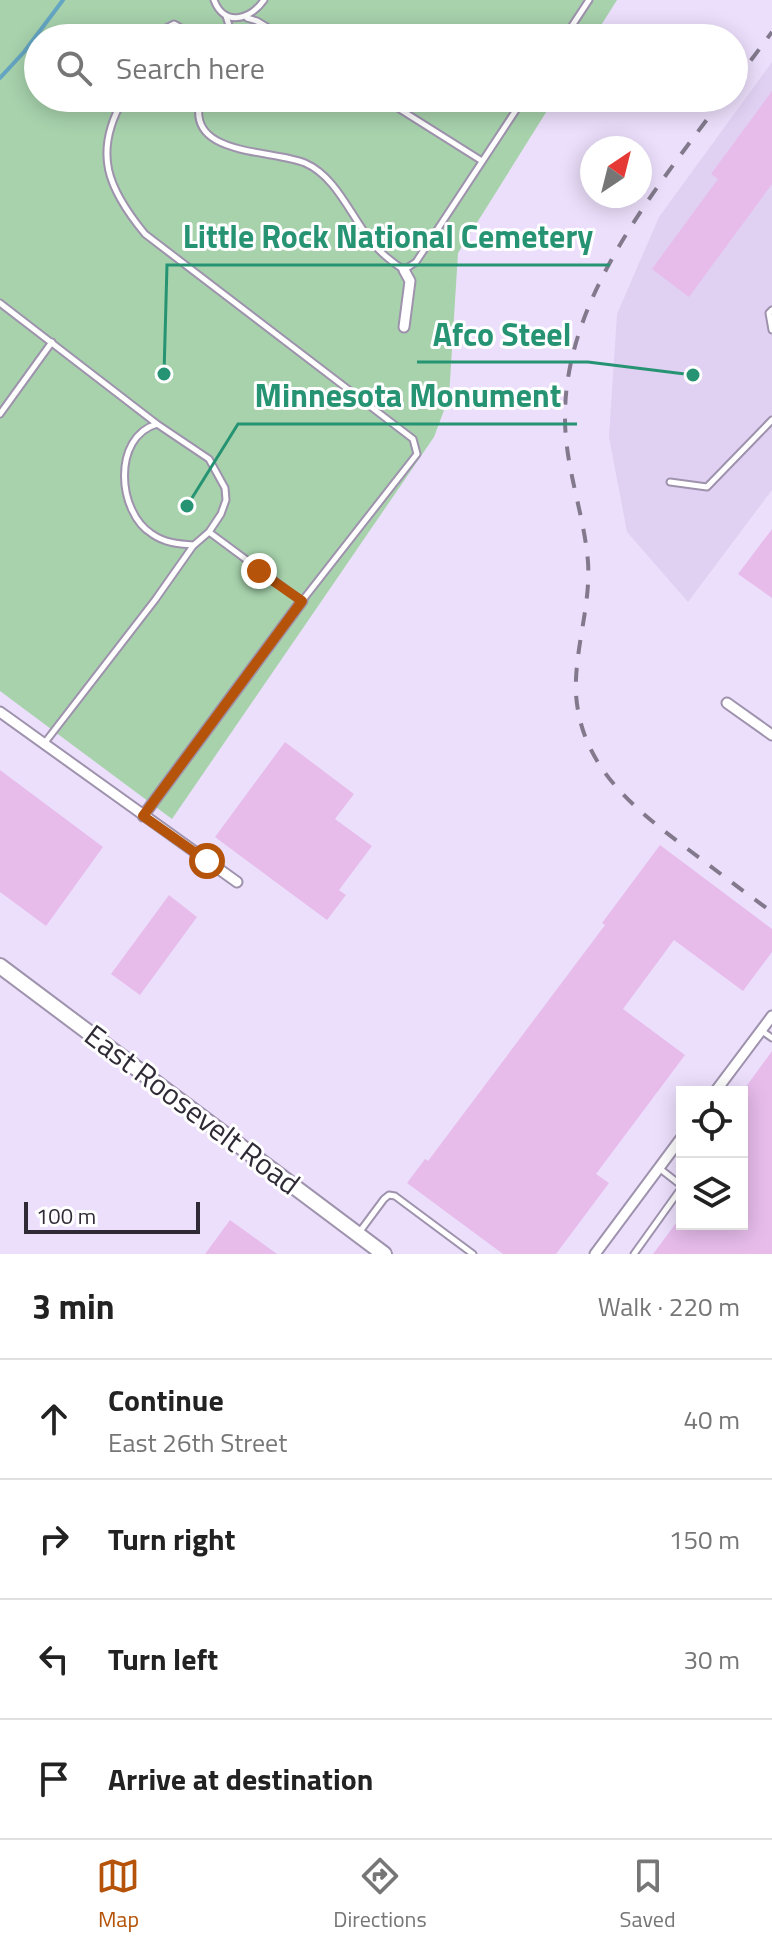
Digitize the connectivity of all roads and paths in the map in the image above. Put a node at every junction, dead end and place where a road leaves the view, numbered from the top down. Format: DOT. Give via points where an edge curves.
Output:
graph roads {
  1 [pos="214,0"];
  2 [pos="264,0"];
  3 [pos="589,0"];
  4 [pos="225,15"];
  5 [pos="246,17"];
  6 [pos="228,24"];
  7 [pos="262,24"];
  8 [pos="573,24"];
  9 [pos="117,112"];
  10 [pos="199,112"];
  11 [pos="404,112"];
  12 [pos="515,112"];
  13 [pos="482,161"];
  14 [pos="404,270"];
  15 [pos="0,303"];
  16 [pos="772,310"];
  17 [pos="404,327"];
  18 [pos="772,330"];
  19 [pos="52,342"];
  20 [pos="0,414"];
  21 [pos="772,420"];
  22 [pos="157,424"];
  23 [pos="670,482"];
  24 [pos="209,532"];
  25 [pos="194,545"];
  26 [pos="302,601"];
  27 [pos="727,703"];
  28 [pos="0,712"];
  29 [pos="772,735"];
  30 [pos="43,745"];
  31 [pos="143,816"];
  32 [pos="237,882"];
  33 [pos="0,966"];
  34 [pos="772,1016"];
  35 [pos="761,1030"];
  36 [pos="772,1038"];
  37 [pos="719,1086"];
  38 [pos="676,1145"];
  39 [pos="659,1168"];
  40 [pos="676,1181"];
  41 [pos="676,1194"];
  42 [pos="358,1234"];
  43 [pos="384,1254"];
  44 [pos="473,1254"];
  45 [pos="595,1254"];
  46 [pos="634,1254"];
  1 -- 4 [label="lane"];
  2 -- 5 [label="lane"];
  3 -- 8 [label="lane"];
  4 -- 5 [label="lane"];
  4 -- 6 [label="lane"];
  5 -- 7 [label="lane"];
  9 -- 26 [label="lane" via="107,168 113,190 145,234 413,439 417,454"];
  10 -- 14 [label="lane" via="207,133 226,146 314,168 334,187 372,243"];
  11 -- 13 [label="lane"];
  12 -- 13 [label="lane"];
  13 -- 14 [label="lane" via="416,262"];
  14 -- 17 [label="street" via="410,281"];
  15 -- 19 [label="lane"];
  16 -- 18 [label="lane"];
  19 -- 20 [label="lane"];
  19 -- 22 [label="lane"];
  21 -- 23 [label="lane" via="707,487"];
  22 -- 24 [label="lane" via="209,459 218,472 226,500"];
  22 -- 25 [label="lane" via="128,453 126,498 150,533 169,543"];
  24 -- 25 [label="lane"];
  24 -- 26 [label="lane"];
  25 -- 30 [label="lane"];
  26 -- 31 [label="street"];
  27 -- 29 [label="street"];
  28 -- 30 [label="street"];
  30 -- 31 [label="street"];
  31 -- 32 [label="street"];
  33 -- 42 [label="main road, East Roosevelt Road"];
  34 -- 35 [label="street"];
  35 -- 36 [label="lane"];
  35 -- 37 [label="street"];
  38 -- 39 [label="street"];
  39 -- 40 [label="lane"];
  39 -- 45 [label="street"];
  41 -- 46 [label="lane"];
  42 -- 43 [label="main road, East Roosevelt Road"];
  42 -- 44 [label="lane" via="384,1199 395,1196"];
}
